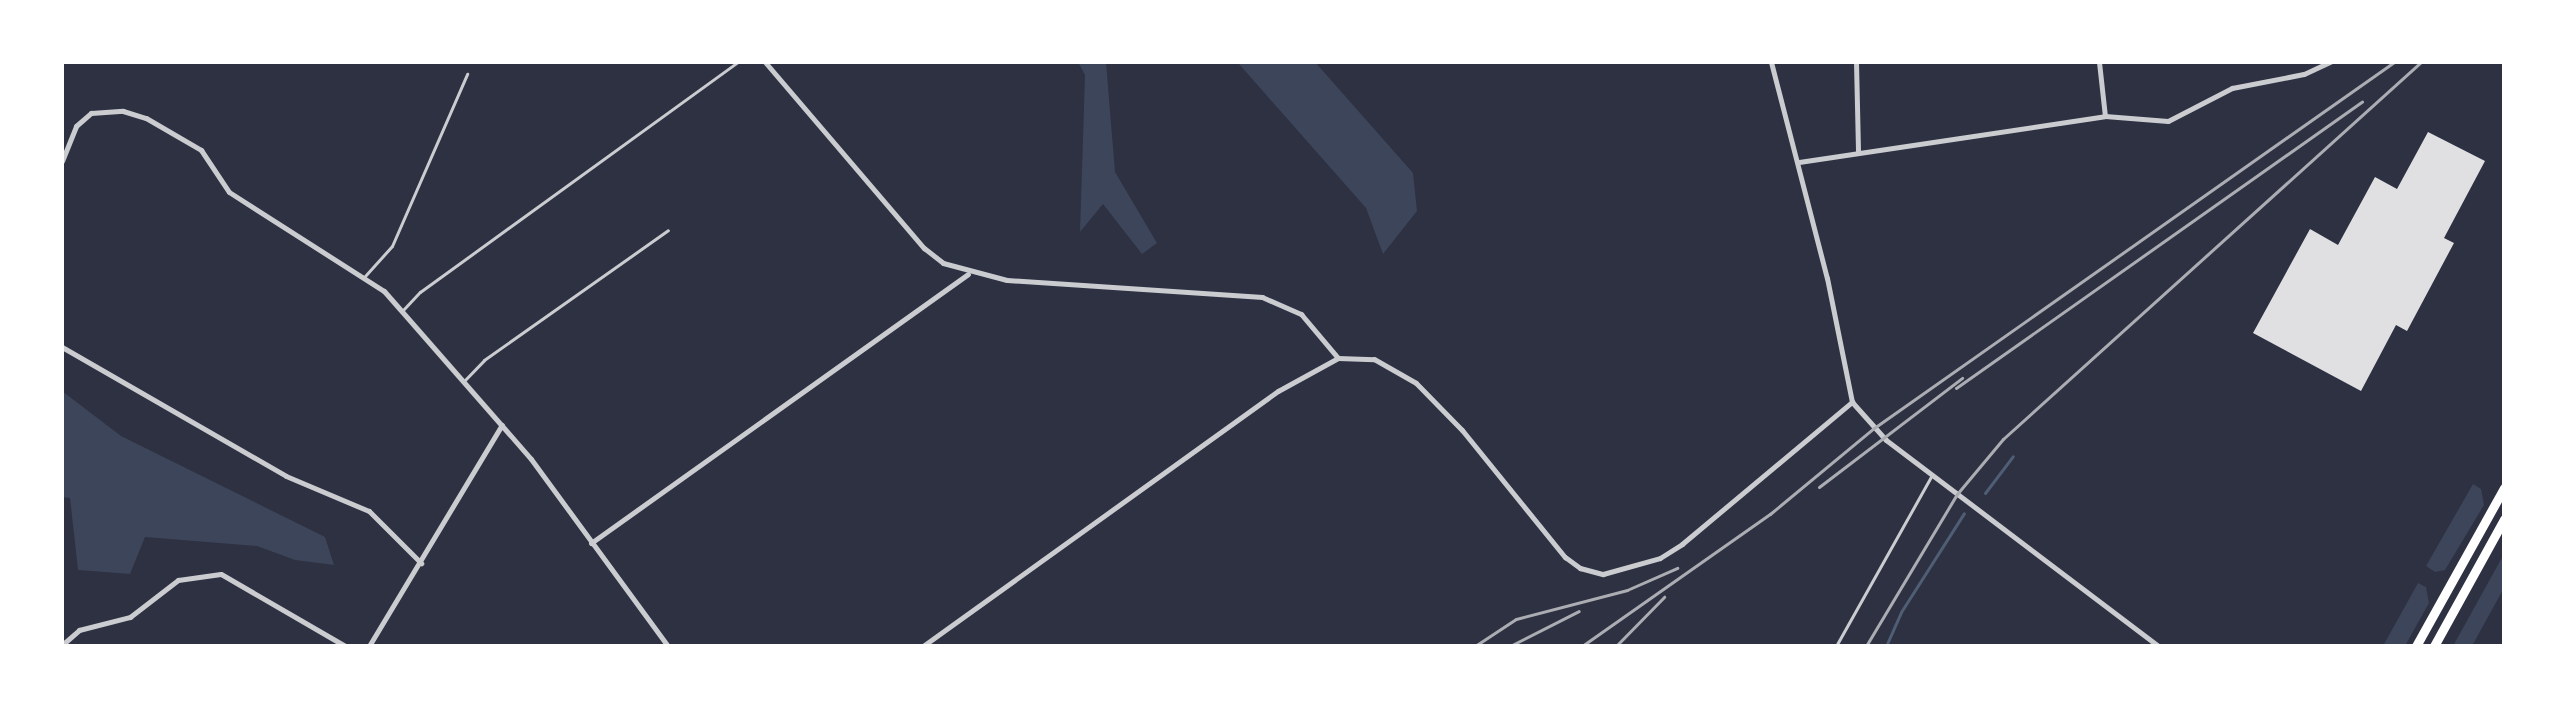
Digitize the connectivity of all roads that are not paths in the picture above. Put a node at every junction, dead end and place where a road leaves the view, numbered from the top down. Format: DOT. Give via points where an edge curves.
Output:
graph roads {
  1 [pos="738,62"];
  2 [pos="765,62"];
  3 [pos="1771,62"];
  4 [pos="1856,62"];
  5 [pos="2099,62"];
  6 [pos="2330,62"];
  7 [pos="467,74"];
  8 [pos="2105,116"];
  9 [pos="1858,153"];
  10 [pos="62,161"];
  11 [pos="1799,162"];
  12 [pos="668,230"];
  13 [pos="969,274"];
  14 [pos="365,276"];
  15 [pos="403,310"];
  16 [pos="62,347"];
  17 [pos="1338,358"];
  18 [pos="464,381"];
  19 [pos="1852,402"];
  20 [pos="502,425"];
  21 [pos="1932,475"];
  22 [pos="2504,488"];
  23 [pos="2504,519"];
  24 [pos="591,543"];
  25 [pos="421,563"];
  26 [pos="62,645"];
  27 [pos="345,646"];
  28 [pos="369,646"];
  29 [pos="668,646"];
  30 [pos="923,646"];
  31 [pos="1836,646"];
  32 [pos="2158,646"];
  33 [pos="2416,646"];
  34 [pos="2434,646"];
  1 -- 15 [label="lane" via="420,292"];
  2 -- 13 [label="street" via="924,248"];
  3 -- 11 [label="street"];
  4 -- 9 [label="street"];
  5 -- 8 [label="street"];
  6 -- 8 [label="street" via="2304,74 2240,85 2168,121"];
  7 -- 14 [label="lane" via="392,246"];
  8 -- 9 [label="street"];
  9 -- 11 [label="street"];
  10 -- 14 [label="street" via="76,126 91,113 123,111 188,139 211,161 229,192"];
  11 -- 19 [label="street"];
  12 -- 18 [label="lane" via="484,360"];
  13 -- 17 [label="street" via="1262,297 1301,314"];
  13 -- 24 [label="street"];
  14 -- 15 [label="street"];
  15 -- 18 [label="street"];
  16 -- 25 [label="street" via="286,476 369,511"];
  17 -- 19 [label="street" via="1374,359 1416,383 1462,430 1565,557 1603,574 1660,558 1682,544"];
  17 -- 30 [label="street" via="1278,391"];
  18 -- 20 [label="street"];
  19 -- 21 [label="street" via="1886,440"];
  20 -- 24 [label="street"];
  20 -- 25 [label="street"];
  21 -- 31 [label="lane"];
  21 -- 32 [label="street"];
  22 -- 33 [label="main road"];
  23 -- 34 [label="main road"];
  24 -- 29 [label="street"];
  25 -- 28 [label="street"];
  26 -- 27 [label="street" via="79,630 130,617 178,580 221,574"];
}
